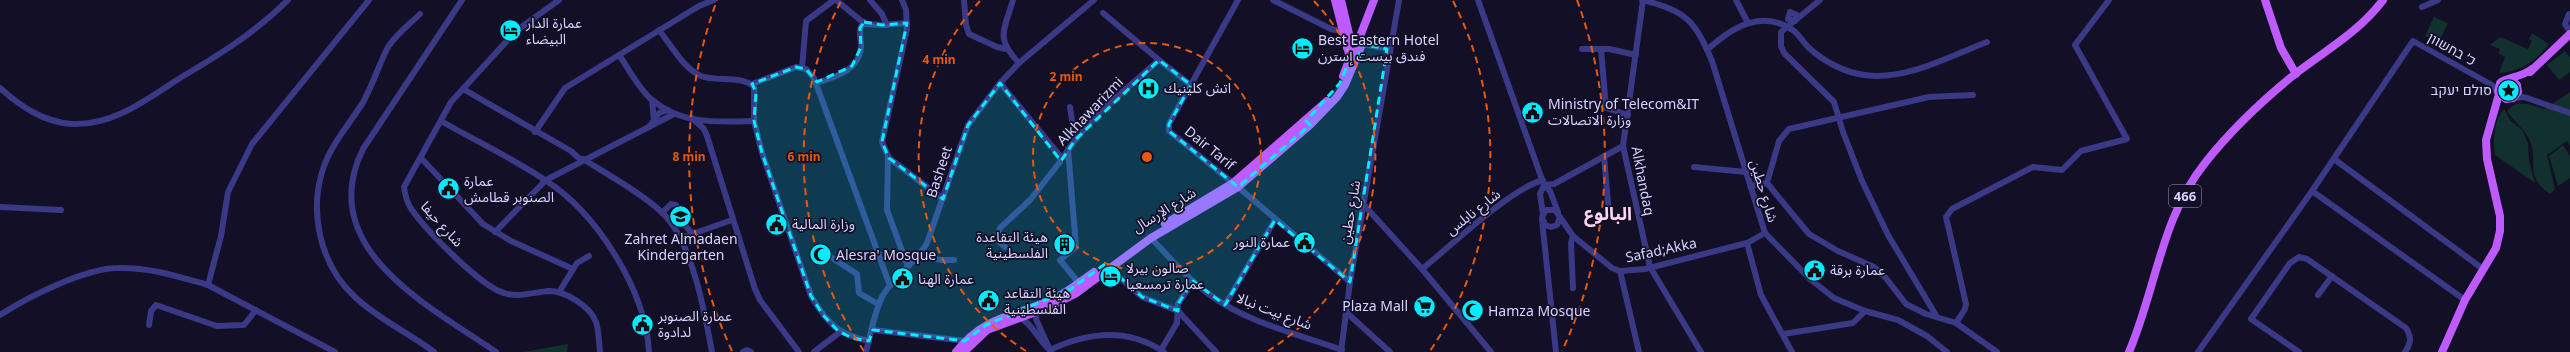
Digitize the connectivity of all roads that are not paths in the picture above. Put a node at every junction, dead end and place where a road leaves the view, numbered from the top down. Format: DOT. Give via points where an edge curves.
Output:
graph roads {
  1 [pos="288,0"];
  2 [pos="369,0"];
  3 [pos="462,0"];
  4 [pos="559,0"];
  5 [pos="714,0"];
  6 [pos="835,0"];
  7 [pos="870,0"];
  8 [pos="902,0"];
  9 [pos="964,0"];
  10 [pos="1013,0"];
  11 [pos="1094,0"];
  12 [pos="1238,0"];
  13 [pos="1274,0"];
  14 [pos="1335,0"];
  15 [pos="1341,0"];
  16 [pos="1374,0"];
  17 [pos="1398,0"];
  18 [pos="1478,0"];
  19 [pos="1643,0"];
  20 [pos="1736,0"];
  21 [pos="1820,0"];
  22 [pos="2109,0"];
  23 [pos="2265,0"];
  24 [pos="2383,0"];
  25 [pos="2438,0"];
  26 [pos="2422,7"];
  27 [pos="1808,10"];
  28 [pos="1793,12"];
  29 [pos="1103,13"];
  30 [pos="420,14"];
  31 [pos="2569,14"];
  32 [pos="1787,18"];
  33 [pos="1795,21"];
  34 [pos="864,22"];
  35 [pos="907,23"];
  36 [pos="1748,23"];
  37 [pos="1774,23"];
  38 [pos="887,25"];
  39 [pos="1364,27"];
  40 [pos="1786,27"];
  41 [pos="659,30"];
  42 [pos="1341,31"];
  43 [pos="1795,32"];
  44 [pos="2570,33"];
  45 [pos="1987,42"];
  46 [pos="1354,44"];
  47 [pos="1370,46"];
  48 [pos="1006,49"];
  49 [pos="1388,49"];
  50 [pos="1582,49"];
  51 [pos="1601,49"];
  52 [pos="1707,50"];
  53 [pos="619,55"];
  54 [pos="1636,55"];
  55 [pos="1159,60"];
  56 [pos="1019,64"];
  57 [pos="802,68"];
  58 [pos="2532,69"];
  59 [pos="2296,74"];
  60 [pos="2479,78"];
  61 [pos="2511,80"];
  62 [pos="2502,81"];
  63 [pos="816,83"];
  64 [pos="1000,83"];
  65 [pos="752,84"];
  66 [pos="1191,85"];
  67 [pos="0,88"];
  68 [pos="2518,88"];
  69 [pos="463,89"];
  70 [pos="1973,95"];
  71 [pos="2504,96"];
  72 [pos="2524,98"];
  73 [pos="652,100"];
  74 [pos="1070,107"];
  75 [pos="671,112"];
  76 [pos="2570,113"];
  77 [pos="1628,115"];
  78 [pos="692,118"];
  79 [pos="1839,118"];
  80 [pos="654,120"];
  81 [pos="441,121"];
  82 [pos="754,121"];
  83 [pos="713,122"];
  84 [pos="648,128"];
  85 [pos="535,132"];
  86 [pos="1075,140"];
  87 [pos="708,142"];
  88 [pos="1623,146"];
  89 [pos="564,148"];
  90 [pos="1068,149"];
  91 [pos="888,156"];
  92 [pos="1060,156"];
  93 [pos="1604,156"];
  94 [pos="421,158"];
  95 [pos="2334,159"];
  96 [pos="582,160"];
  97 [pos="574,164"];
  98 [pos="1694,167"];
  99 [pos="1746,172"];
  100 [pos="546,180"];
  101 [pos="1544,183"];
  102 [pos="1767,184"];
  103 [pos="1235,185"];
  104 [pos="1750,186"];
  105 [pos="2312,191"];
  106 [pos="943,199"];
  107 [pos="1364,205"];
  108 [pos="0,207"];
  109 [pos="61,210"];
  110 [pos="662,213"];
  111 [pos="1559,214"];
  112 [pos="1542,217"];
  113 [pos="1614,218"];
  114 [pos="732,220"];
  115 [pos="1275,220"];
  116 [pos="1553,227"];
  117 [pos="495,232"];
  118 [pos="1765,233"];
  119 [pos="693,234"];
  120 [pos="1571,234"];
  121 [pos="1149,236"];
  122 [pos="681,238"];
  123 [pos="1545,241"];
  124 [pos="1747,243"];
  125 [pos="1005,247"];
  126 [pos="921,254"];
  127 [pos="590,256"];
  128 [pos="829,256"];
  129 [pos="954,260"];
  130 [pos="1605,263"];
  131 [pos="908,267"];
  132 [pos="1650,267"];
  133 [pos="1108,268"];
  134 [pos="573,269"];
  135 [pos="1422,269"];
  136 [pos="2483,269"];
  137 [pos="1620,271"];
  138 [pos="2332,276"];
  139 [pos="1192,281"];
  140 [pos="1078,282"];
  141 [pos="1350,282"];
  142 [pos="208,285"];
  143 [pos="890,286"];
  144 [pos="1573,288"];
  145 [pos="558,292"];
  146 [pos="2318,294"];
  147 [pos="2465,300"];
  148 [pos="878,304"];
  149 [pos="1225,305"];
  150 [pos="256,310"];
  151 [pos="1038,311"];
  152 [pos="1865,311"];
  153 [pos="1178,312"];
  154 [pos="1347,313"];
  155 [pos="0,315"];
  156 [pos="1019,317"];
  157 [pos="1937,317"];
  158 [pos="1956,322"];
  159 [pos="149,325"];
  160 [pos="873,330"];
  161 [pos="840,332"];
  162 [pos="1783,334"];
  163 [pos="869,341"];
  164 [pos="965,341"];
  165 [pos="1051,351"];
  166 [pos="1163,351"];
  167 [pos="1342,351"];
  168 [pos="335,352"];
  169 [pos="434,352"];
  170 [pos="496,352"];
  171 [pos="600,352"];
  172 [pos="649,352"];
  173 [pos="712,352"];
  174 [pos="742,352"];
  175 [pos="751,352"];
  176 [pos="799,352"];
  177 [pos="814,352"];
  178 [pos="866,352"];
  179 [pos="956,352"];
  180 [pos="964,352"];
  181 [pos="1216,352"];
  182 [pos="1390,352"];
  183 [pos="1491,352"];
  184 [pos="1556,352"];
  185 [pos="1639,352"];
  186 [pos="1701,352"];
  187 [pos="1792,352"];
  188 [pos="1947,352"];
  189 [pos="1997,352"];
  190 [pos="2129,352"];
  191 [pos="2198,352"];
  192 [pos="2300,352"];
  193 [pos="2405,352"];
  194 [pos="2442,352"];
  1 -- 67 [label="street" via="255,30 222,54 133,108 114,116 72,124 51,120 30,112"];
  2 -- 142 [label="street" via="256,139 237,170 228,192 221,236"];
  3 -- 170 [label="street" via="363,149 355,165 351,202 359,235 384,270"];
  4 -- 69 [label="street, شارع حيفا" via="516,31"];
  5 -- 41 [label="street"];
  6 -- 34 [label="street"];
  6 -- 57 [label="street" via="806,21"];
  7 -- 38 [label="street" via="882,14"];
  8 -- 35 [label="street"];
  9 -- 48 [label="street" via="969,34"];
  10 -- 48 [label="street" via="1003,36"];
  11 -- 56 [label="street, Basheet"];
  12 -- 66 [label="street"];
  13 -- 42 [label="street" via="1331,29"];
  14 -- 42 [label="main road"];
  15 -- 46 [label="main road"];
  16 -- 39 [label="main road, شارع الإرسال"];
  17 -- 49 [label="street, شارع حطين"];
  18 -- 101 [label="street"];
  19 -- 52 [label="street, شارع حطين" via="1670,6 1683,15 1694,26"];
  19 -- 54 [label="street, Alkhandaq"];
  20 -- 36 [label="street"];
  21 -- 27 [label="street"];
  22 -- 158 [label="street" via="2074,45 2128,139 2081,151 2062,170 2033,168 1952,209 1946,217 1966,304"];
  23 -- 59 [label="main road" via="2280,48"];
  24 -- 59 [label="main road, 466" via="2338,43"];
  25 -- 26 [label="street"];
  27 -- 28 [label="street"];
  27 -- 33 [label="street"];
  28 -- 32 [label="street" via="1788,13"];
  28 -- 33 [label="street" via="1797,15"];
  29 -- 55 [label="street"];
  30 -- 169 [label="street" via="387,50 363,102 324,165 319,183 317,208 319,233 327,259 337,277 371,310"];
  31 -- 44 [label="street" via="2565,24"];
  32 -- 33 [label="street" via="1790,22"];
  32 -- 37 [label="street"];
  32 -- 40 [label="street"];
  33 -- 40 [label="street"];
  33 -- 43 [label="street"];
  34 -- 38 [label="street" via="870,25"];
  34 -- 63 [label="street" via="860,28 861,47 852,66 844,73"];
  35 -- 38 [label="street"];
  35 -- 91 [label="street" via="881,135 883,148"];
  36 -- 37 [label="street"];
  36 -- 52 [label="street" via="1733,28"];
  37 -- 40 [label="street"];
  39 -- 46 [label="main road, شارع الإرسال"];
  39 -- 47 [label="main road" via="1363,39"];
  40 -- 43 [label="street"];
  40 -- 79 [label="street" via="1780,38 1784,53 1830,97"];
  41 -- 53 [label="street"];
  41 -- 65 [label="street" via="687,66 700,76"];
  42 -- 46 [label="main road"];
  43 -- 45 [label="street" via="1809,48 1835,65 1859,74 1876,76 1917,68"];
  44 -- 58 [label="main road"];
  46 -- 47 [label="street"];
  46 -- 103 [label="main road, شارع الإرسال" via="1345,86 1337,97"];
  47 -- 49 [label="street"];
  48 -- 56 [label="street"];
  49 -- 107 [label="street, شارع حطين"];
  50 -- 51 [label="street"];
  51 -- 54 [label="street"];
  51 -- 77 [label="street" via="1606,108"];
  52 -- 99 [label="street, شارع حطين"];
  53 -- 73 [label="street"];
  53 -- 85 [label="street" via="565,88"];
  54 -- 77 [label="street, Alkhandaq"];
  55 -- 66 [label="street"];
  55 -- 86 [label="street, Alkhawarizmi"];
  56 -- 64 [label="street, Basheet"];
  57 -- 63 [label="street" via="810,72"];
  57 -- 65 [label="street" via="796,67"];
  58 -- 61 [label="main road"];
  58 -- 68 [label="main road"];
  59 -- 190 [label="main road, 466" via="2237,127 2205,163 2189,188 2173,218 2140,326"];
  60 -- 62 [label="street"];
  60 -- 71 [label="street"];
  60 -- 95 [label="street, כ׳ בחשוון" via="2414,41"];
  61 -- 62 [label="main road"];
  61 -- 68 [label="main road"];
  62 -- 71 [label="main road"];
  63 -- 143 [label="street"];
  64 -- 92 [label="street"];
  64 -- 106 [label="street, Basheet" via="968,125"];
  65 -- 82 [label="street" via="756,92"];
  66 -- 103 [label="street, Dair Tarif" via="1169,124 1169,131"];
  68 -- 71 [label="main road"];
  68 -- 72 [label="street"];
  69 -- 81 [label="street, شارع حيفا" via="451,102"];
  69 -- 85 [label="street"];
  70 -- 79 [label="street" via="1929,97"];
  71 -- 72 [label="street"];
  71 -- 136 [label="main road" via="2487,130 2487,159 2500,216 2500,231 2496,248"];
  72 -- 76 [label="street"];
  73 -- 75 [label="street"];
  73 -- 80 [label="street"];
  74 -- 86 [label="street"];
  75 -- 78 [label="street"];
  75 -- 80 [label="street" via="659,113"];
  75 -- 84 [label="street"];
  77 -- 88 [label="street, Alkhandaq"];
  78 -- 83 [label="street"];
  78 -- 87 [label="street" via="704,129"];
  79 -- 102 [label="street" via="1799,126 1784,133 1776,150"];
  79 -- 157 [label="street" via="1862,181 1888,235"];
  80 -- 84 [label="street"];
  81 -- 94 [label="street, شارع حيفا"];
  81 -- 100 [label="street"];
  82 -- 83 [label="street"];
  82 -- 161 [label="street" via="762,153 811,296 823,315"];
  83 -- 87 [label="street"];
  84 -- 96 [label="street"];
  85 -- 89 [label="street"];
  86 -- 90 [label="street, Alkhawarizmi"];
  87 -- 114 [label="street"];
  88 -- 93 [label="street, شارع نابلس"];
  88 -- 132 [label="street, Alkhandaq"];
  89 -- 96 [label="street"];
  89 -- 97 [label="street"];
  90 -- 92 [label="street, Alkhawarizmi" via="1064,156"];
  90 -- 140 [label="street" via="1076,247 1060,260"];
  91 -- 106 [label="street"];
  91 -- 131 [label="street" via="887,210"];
  92 -- 125 [label="street, Alkhawarizmi" via="1060,162 1030,200 1000,228 996,239"];
  93 -- 101 [label="street, شارع نابلس" via="1554,184"];
  93 -- 113 [label="street" via="1609,215"];
  94 -- 117 [label="street" via="483,224"];
  94 -- 145 [label="street, شارع حيفا" via="404,187 404,194 412,210 450,252 489,287 504,293 520,295"];
  95 -- 105 [label="street"];
  95 -- 136 [label="street"];
  96 -- 97 [label="street"];
  96 -- 110 [label="street"];
  97 -- 100 [label="street"];
  98 -- 99 [label="street"];
  99 -- 104 [label="street, شارع حطين"];
  100 -- 117 [label="street"];
  100 -- 172 [label="street" via="598,231 625,272 648,331"];
  101 -- 111 [label="street"];
  101 -- 112 [label="street" via="1540,194"];
  101 -- 135 [label="street, شارع نابلس" via="1531,183"];
  102 -- 104 [label="street"];
  102 -- 157 [label="street" via="1809,234 1874,266 1906,304"];
  103 -- 115 [label="street"];
  103 -- 121 [label="main road, شارع الإرسال"];
  104 -- 118 [label="street, شارع حطين"];
  105 -- 147 [label="street"];
  105 -- 191 [label="street"];
  106 -- 126 [label="street, Basheet" via="935,226"];
  107 -- 135 [label="street"];
  107 -- 141 [label="street, شارع حطين"];
  108 -- 109 [label="street"];
  110 -- 119 [label="street" via="671,204 676,205 680,220"];
  110 -- 122 [label="street"];
  111 -- 112 [label="street" via="1549,209"];
  111 -- 116 [label="street" via="1559,223"];
  111 -- 120 [label="street"];
  112 -- 116 [label="street" via="1545,225"];
  112 -- 123 [label="street"];
  114 -- 119 [label="street"];
  114 -- 176 [label="street" via="760,300"];
  115 -- 141 [label="street"];
  115 -- 149 [label="street"];
  116 -- 120 [label="street"];
  116 -- 123 [label="street"];
  117 -- 134 [label="street"];
  118 -- 124 [label="street, Safad;Akka"];
  118 -- 152 [label="street, شارع حطين" via="1834,298"];
  119 -- 122 [label="street"];
  120 -- 130 [label="street, Safad;Akka"];
  120 -- 144 [label="street"];
  121 -- 133 [label="main road, شارع الإرسال"];
  121 -- 139 [label="street, شارع بيت نبالا"];
  121 -- 140 [label="main road, شارع الإرسال"];
  122 -- 173 [label="street" via="704,312"];
  123 -- 184 [label="street"];
  124 -- 132 [label="street, Safad;Akka"];
  124 -- 162 [label="street" via="1761,295"];
  126 -- 129 [label="street" via="940,260"];
  126 -- 131 [label="street, Basheet"];
  127 -- 134 [label="street"];
  128 -- 148 [label="street" via="858,274 859,294"];
  130 -- 132 [label="street" via="1620,267"];
  130 -- 137 [label="street, Safad;Akka"];
  131 -- 143 [label="street, Basheet"];
  132 -- 137 [label="street, Safad;Akka" via="1636,271"];
  132 -- 186 [label="street, Alkhandaq"];
  133 -- 151 [label="main road, شارع الإرسال" via="1075,294"];
  133 -- 153 [label="street" via="1142,297"];
  134 -- 145 [label="street"];
  135 -- 183 [label="street"];
  136 -- 147 [label="main road"];
  137 -- 185 [label="street"];
  138 -- 146 [label="street"];
  138 -- 192 [label="street" via="2307,259 2299,257 2290,262 2251,319"];
  138 -- 193 [label="street" via="2406,328 2411,336"];
  139 -- 149 [label="street, شارع بيت نبالا"];
  139 -- 153 [label="street" via="1178,304"];
  140 -- 164 [label="main road, شارع الإرسال" via="1053,298 986,325"];
  141 -- 154 [label="street, شارع حطين"];
  142 -- 150 [label="street"];
  142 -- 155 [label="street" via="160,271 117,268 73,278 24,300"];
  143 -- 148 [label="street, Basheet"];
  145 -- 171 [label="street" via="571,298 596,322"];
  147 -- 194 [label="main road"];
  148 -- 160 [label="street, Basheet"];
  149 -- 167 [label="street, شارع بيت نبالا" via="1267,324"];
  150 -- 159 [label="street" via="244,325 217,326 156,304 150,311"];
  150 -- 168 [label="street"];
  151 -- 156 [label="main road, شارع الإرسال"];
  151 -- 165 [label="street" via="1036,320"];
  152 -- 162 [label="street" via="1853,322"];
  152 -- 188 [label="street, شارع حطين" via="1898,320 1927,336"];
  153 -- 166 [label="street" via="1177,323"];
  153 -- 181 [label="street"];
  154 -- 167 [label="street, شارع حطين"];
  154 -- 182 [label="street"];
  156 -- 165 [label="street" via="1028,323 1042,344"];
  156 -- 180 [label="main road, شارع الإرسال" via="987,330"];
  157 -- 158 [label="street"];
  158 -- 189 [label="street"];
  160 -- 163 [label="street, Basheet"];
  160 -- 164 [label="street"];
  161 -- 163 [label="street" via="852,338"];
  161 -- 177 [label="street"];
  162 -- 187 [label="street"];
  163 -- 178 [label="street, Basheet"];
  164 -- 179 [label="main road, شارع الإرسال"];
  165 -- 166 [label="street" via="1072,340 1105,334 1143,340"];
  174 -- 175 [label="street"];
}
